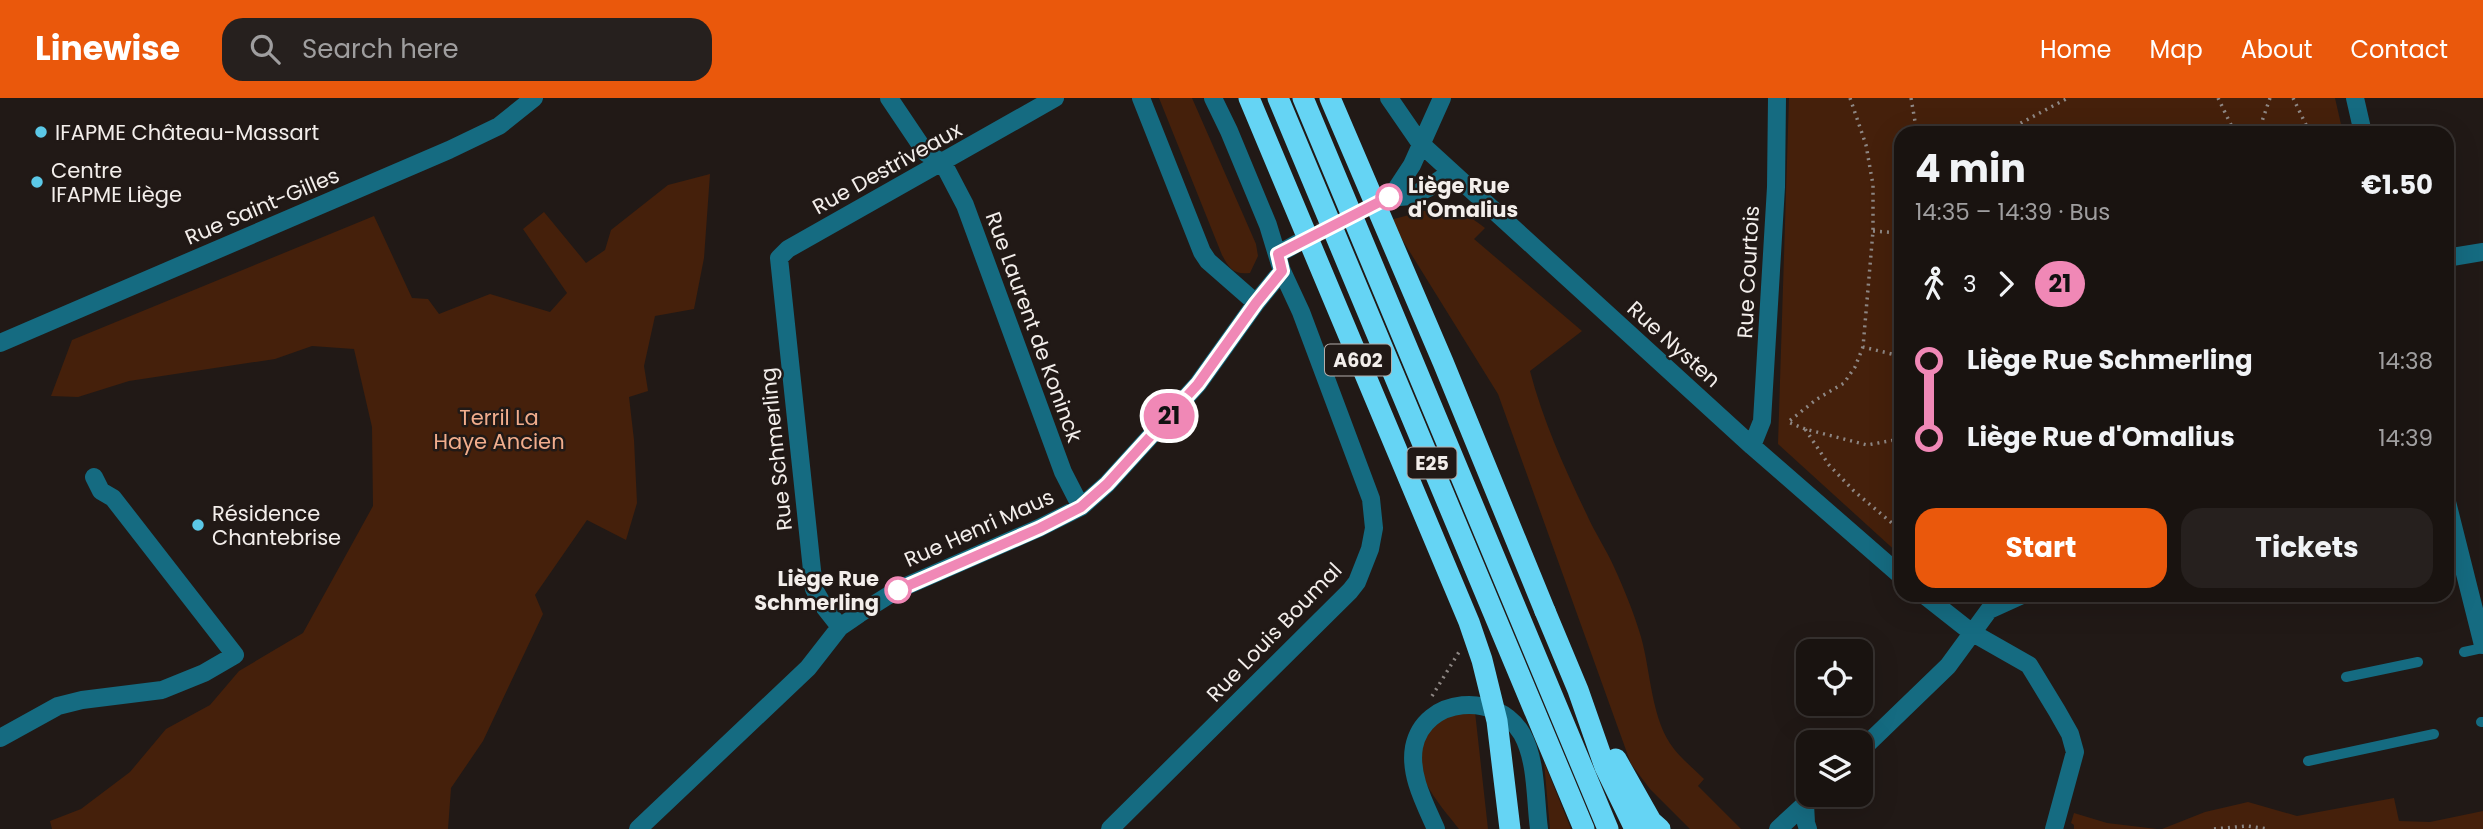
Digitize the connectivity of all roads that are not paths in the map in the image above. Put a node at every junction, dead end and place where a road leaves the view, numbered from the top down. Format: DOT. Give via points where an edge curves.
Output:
graph roads {
  1 [pos="534,98"];
  2 [pos="889,98"];
  3 [pos="1055,98"];
  4 [pos="1141,98"];
  5 [pos="1213,98"];
  6 [pos="1249,98"];
  7 [pos="1278,98"];
  8 [pos="1303,98"];
  9 [pos="1330,98"];
  10 [pos="1389,98"];
  11 [pos="1442,98"];
  12 [pos="1777,98"];
  13 [pos="2355,98"];
  14 [pos="2361,126"];
  15 [pos="1420,143"];
  16 [pos="943,163"];
  17 [pos="1451,172"];
  18 [pos="1296,244"];
  19 [pos="2483,251"];
  20 [pos="2454,256"];
  21 [pos="779,258"];
  22 [pos="1280,263"];
  23 [pos="1256,303"];
  24 [pos="0,343"];
  25 [pos="1752,446"];
  26 [pos="94,477"];
  27 [pos="1081,507"];
  28 [pos="2454,530"];
  29 [pos="1894,570"];
  30 [pos="1933,602"];
  31 [pos="2007,602"];
  32 [pos="840,627"];
  33 [pos="1971,632"];
  34 [pos="2483,646"];
  35 [pos="2464,652"];
  36 [pos="2418,662"];
  37 [pos="2346,677"];
  38 [pos="1578,690"];
  39 [pos="2434,734"];
  40 [pos="0,738"];
  41 [pos="1873,738"];
  42 [pos="2308,761"];
  43 [pos="1802,807"];
  44 [pos="1808,807"];
  45 [pos="638,829"];
  46 [pos="1110,829"];
  47 [pos="1436,829"];
  48 [pos="1510,829"];
  49 [pos="1539,829"];
  50 [pos="1584,829"];
  51 [pos="1608,829"];
  52 [pos="1635,829"];
  53 [pos="1660,829"];
  54 [pos="1779,829"];
  55 [pos="1808,829"];
  56 [pos="2054,829"];
  1 -- 24 [label="street, Rue Saint-Gilles" via="499,126 449,150"];
  2 -- 16 [label="street" via="926,153"];
  3 -- 16 [label="street, Rue Destriveaux"];
  4 -- 23 [label="street" via="1202,252"];
  5 -- 22 [label="street, Rue Louis Boumal"];
  6 -- 48 [label="highway, A602, bridge" via="1469,622 1497,721"];
  7 -- 50 [label="highway, E25, bridge"];
  8 -- 51 [label="highway, E25, bridge"];
  9 -- 38 [label="highway, bridge"];
  10 -- 15 [label="street, Rue Nysten"];
  11 -- 15 [label="street"];
  12 -- 25 [label="street, Rue Courtois" via="1762,421"];
  13 -- 14 [label="street"];
  15 -- 17 [label="street, Rue Nysten"];
  15 -- 17 [label="street" via="1412,165 1389,197 1410,196"];
  16 -- 21 [label="street, Rue Destriveaux"];
  16 -- 27 [label="street, Rue Laurent de Koninck" via="965,205 1063,472"];
  17 -- 25 [label="street, Rue Nysten"];
  18 -- 22 [label="street, Rue Henri Maus"];
  19 -- 20 [label="street"];
  21 -- 32 [label="street, Rue Schmerling" via="814,589"];
  22 -- 23 [label="street, Rue Henri Maus"];
  22 -- 46 [label="street, Rue Louis Boumal" via="1371,499 1374,528 1370,549 1350,591"];
  23 -- 27 [label="street, Rue Henri Maus" via="1198,384"];
  25 -- 29 [label="street, Rue Nysten"];
  26 -- 40 [label="street" via="235,655 162,690 58,706"];
  27 -- 32 [label="street, Rue Henri Maus" via="897,590"];
  28 -- 34 [label="street"];
  30 -- 33 [label="street"];
  31 -- 33 [label="street" via="1989,610"];
  32 -- 45 [label="street, Rue Henri Maus" via="808,668"];
  33 -- 41 [label="street" via="1948,666"];
  33 -- 56 [label="street" via="2029,664 2070,734 2075,752"];
  34 -- 35 [label="lane"];
  36 -- 37 [label="lane"];
  38 -- 52 [label="highway" via="1605,767"];
  38 -- 53 [label="highway" via="1638,801"];
  39 -- 42 [label="lane"];
  43 -- 54 [label="street"];
  44 -- 55 [label="street"];
  47 -- 49 [label="street" via="1412,768 1414,745 1426,721 1444,708 1476,704 1505,716 1521,733 1531,760"];
}
